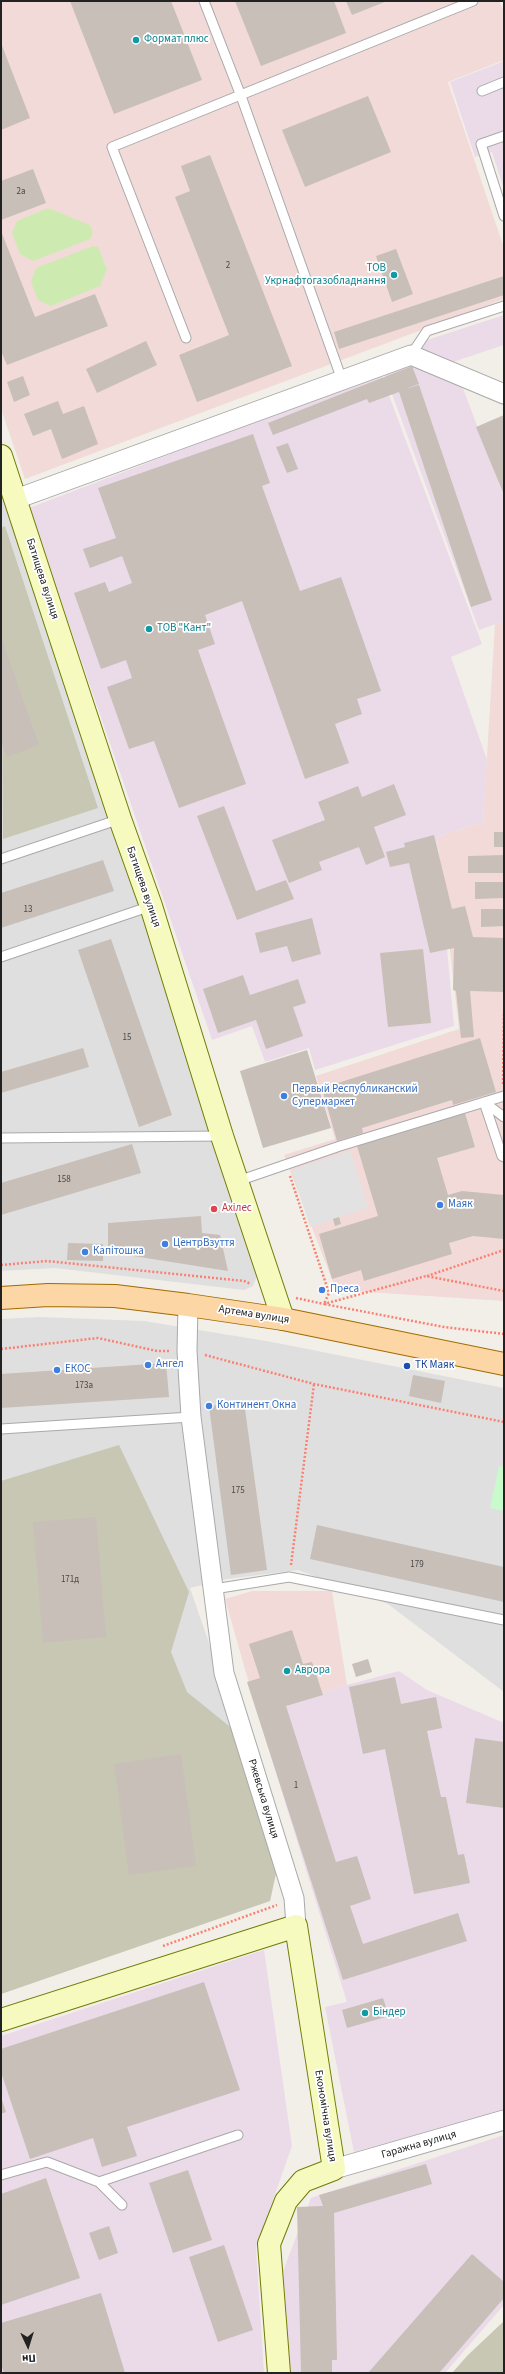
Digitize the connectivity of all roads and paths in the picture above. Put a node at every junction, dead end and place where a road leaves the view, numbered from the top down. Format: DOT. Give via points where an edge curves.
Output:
graph roads {
  1 [pos="204,1"];
  2 [pos="473,1"];
  3 [pos="504,82"];
  4 [pos="482,91"];
  5 [pos="241,96"];
  6 [pos="504,136"];
  7 [pos="504,216"];
  8 [pos="504,306"];
  9 [pos="186,338"];
  10 [pos="411,355"];
  11 [pos="342,380"];
  12 [pos="504,394"];
  13 [pos="2,462"];
  14 [pos="16,499"];
  15 [pos="120,819"];
  16 [pos="1,859"];
  17 [pos="151,906"];
  18 [pos="1,956"];
  19 [pos="504,1013"];
  20 [pos="503,1096"];
  21 [pos="484,1102"];
  22 [pos="504,1118"];
  23 [pos="222,1136"];
  24 [pos="1,1138"];
  25 [pos="504,1157"];
  26 [pos="286,1164"];
  27 [pos="238,1181"];
  28 [pos="504,1250"];
  29 [pos="426,1276"];
  30 [pos="1,1298"];
  31 [pos="188,1305"];
  32 [pos="283,1319"];
  33 [pos="504,1334"];
  34 [pos="1,1349"];
  35 [pos="187,1351"];
  36 [pos="504,1364"];
  37 [pos="314,1384"];
  38 [pos="191,1417"];
  39 [pos="504,1422"];
  40 [pos="1,1429"];
  41 [pos="289,1577"];
  42 [pos="214,1589"];
  43 [pos="504,1620"];
  44 [pos="296,1926"];
  45 [pos="1,2020"];
  46 [pos="504,2120"];
  47 [pos="238,2135"];
  48 [pos="334,2169"];
  49 [pos="1,2175"];
  50 [pos="99,2182"];
  51 [pos="122,2205"];
  52 [pos="279,2373"];
  1 -- 5 [label="lane"];
  2 -- 5 [label="lane"];
  3 -- 4 [label="lane"];
  5 -- 9 [label="lane" via="112,147"];
  5 -- 11 [label="lane"];
  6 -- 7 [label="lane" via="481,144"];
  8 -- 10 [label="lane" via="427,331"];
  10 -- 11 [label="street"];
  10 -- 12 [label="street"];
  11 -- 14 [label="street"];
  13 -- 14 [label="street, Батищева вулиця"];
  14 -- 15 [label="street, Батищева вулиця"];
  15 -- 16 [label="lane"];
  15 -- 17 [label="street, Батищева вулиця"];
  17 -- 18 [label="lane"];
  17 -- 23 [label="street, Батищева вулиця"];
  19 -- 20 [label="path"];
  20 -- 21 [label="lane"];
  21 -- 22 [label="lane"];
  21 -- 25 [label="lane"];
  21 -- 26 [label="lane"];
  23 -- 24 [label="lane"];
  23 -- 27 [label="street, Батищева вулиця"];
  26 -- 27 [label="lane"];
  26 -- 33 [label="path" via="330,1293 324,1304"];
  27 -- 32 [label="street, Батищева вулиця"];
  28 -- 29 [label="path"];
  30 -- 31 [label="main road, Артема вулиця" via="48,1294 115,1296"];
  31 -- 32 [label="main road, Артема вулиця"];
  31 -- 35 [label="street, Ржевська вулиця"];
  32 -- 36 [label="main road, Артема вулиця"];
  34 -- 35 [label="path" via="98,1338 157,1351"];
  35 -- 37 [label="path"];
  35 -- 38 [label="street, Ржевська вулиця"];
  37 -- 39 [label="path"];
  37 -- 41 [label="path"];
  38 -- 40 [label="lane"];
  38 -- 42 [label="street, Ржевська вулиця"];
  41 -- 42 [label="lane"];
  41 -- 43 [label="lane"];
  42 -- 44 [label="street, Ржевська вулиця" via="224,1673 294,1898"];
  44 -- 45 [label="street"];
  44 -- 48 [label="street, Економічна вулиця"];
  46 -- 48 [label="street, Гаражна вулиця"];
  47 -- 50 [label="lane"];
  48 -- 52 [label="street, Економічна вулиця" via="303,2181 286,2201 269,2244"];
  49 -- 50 [label="lane" via="47,2162"];
  50 -- 51 [label="lane"];
}
